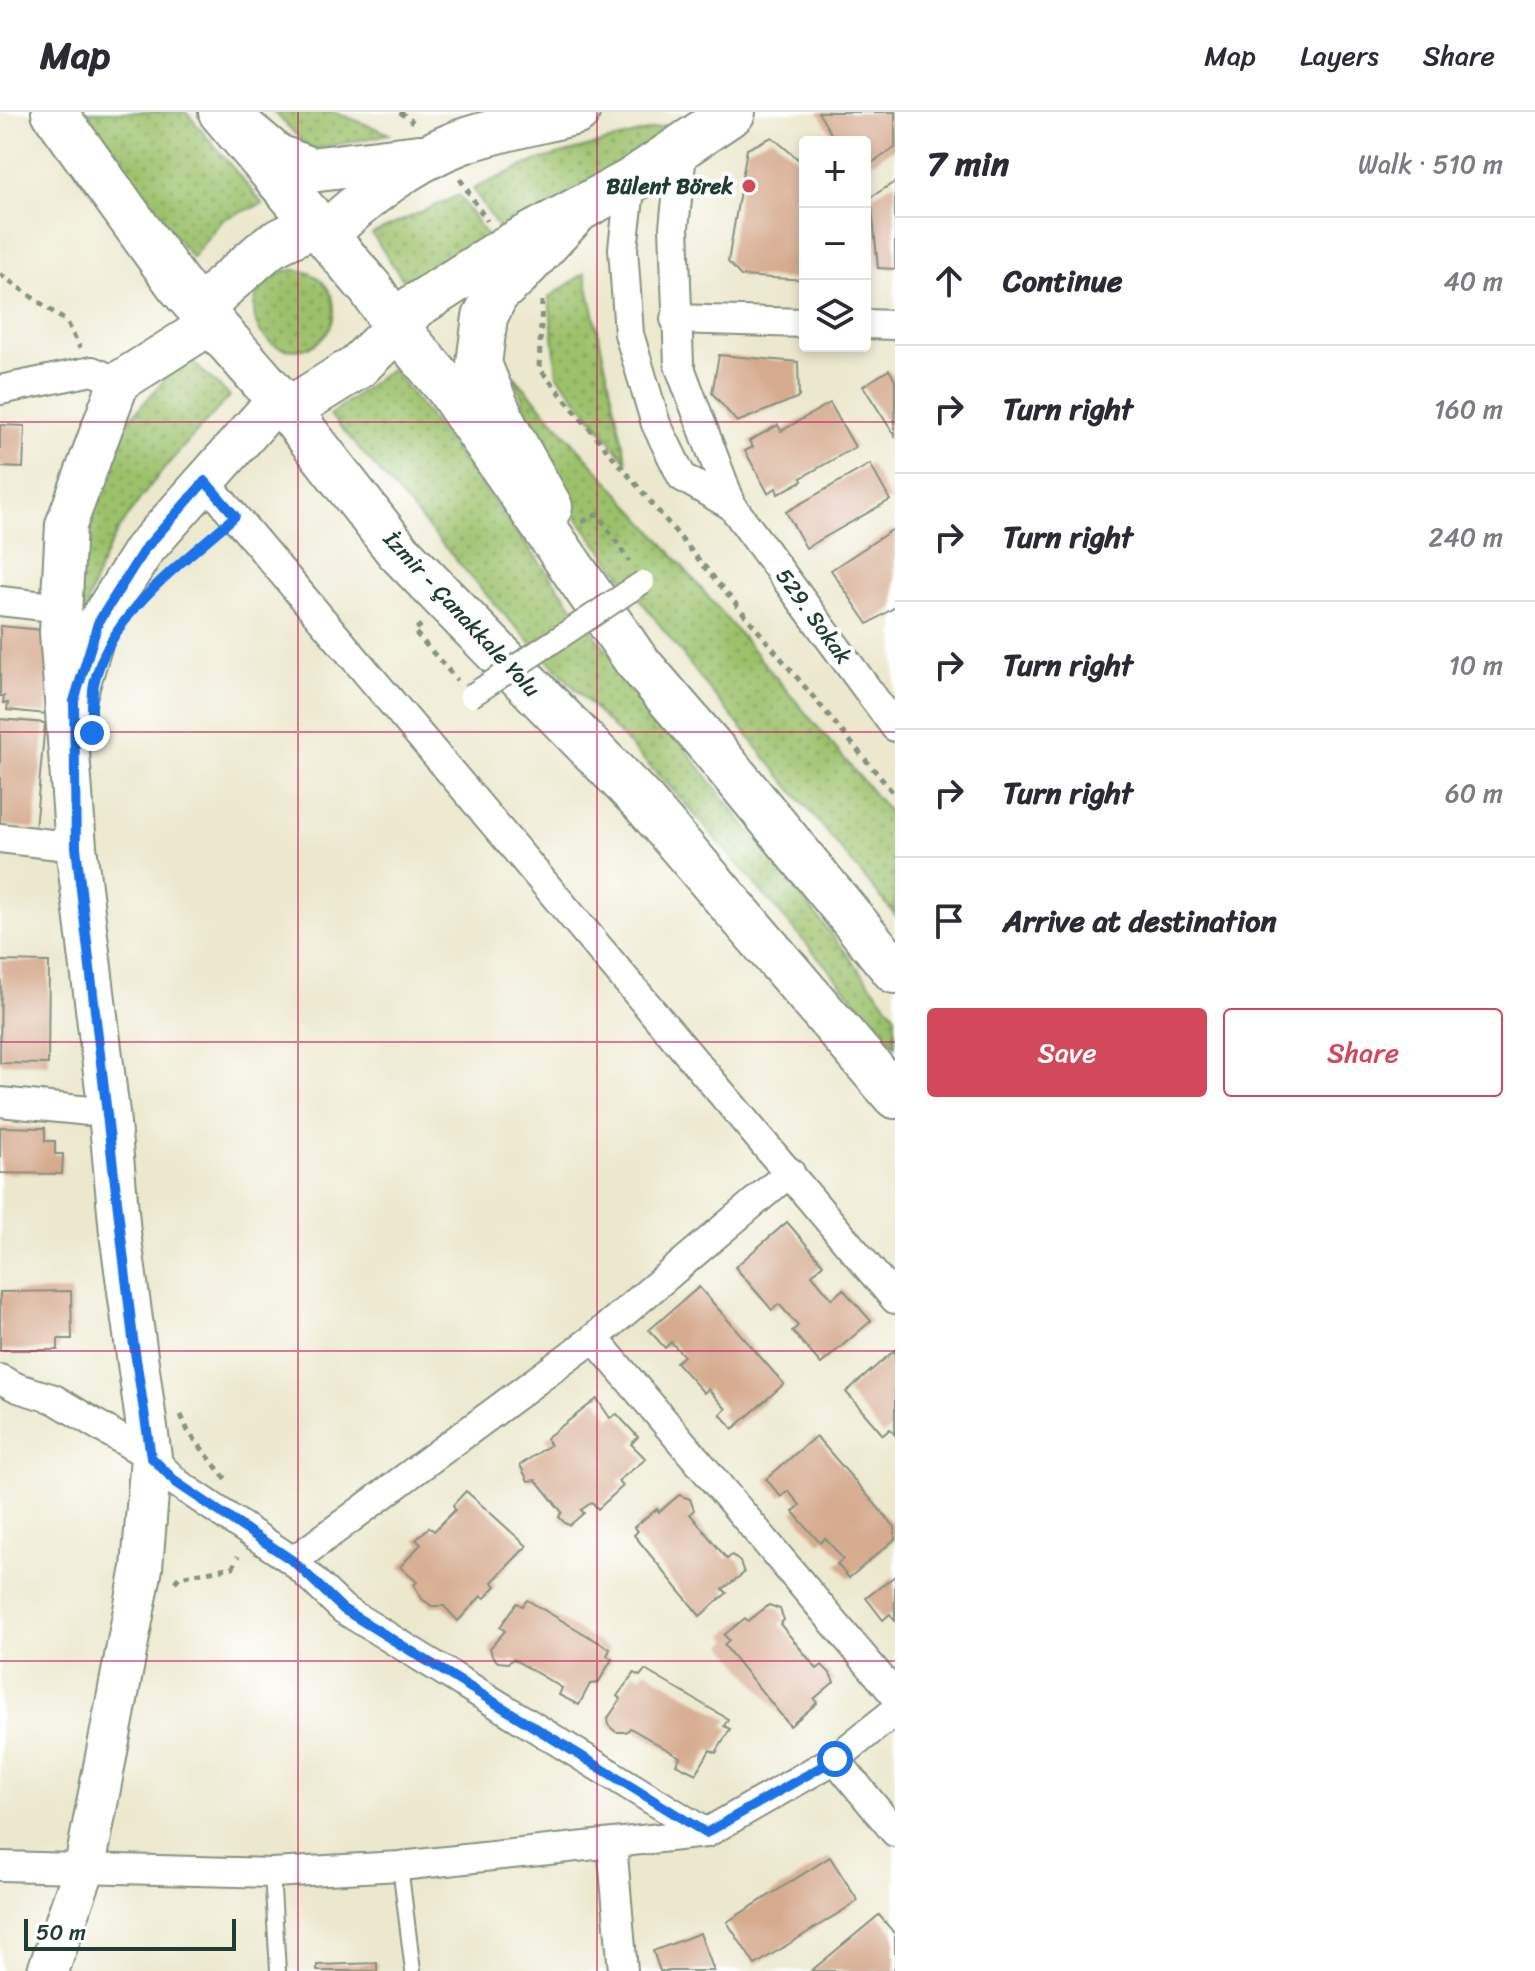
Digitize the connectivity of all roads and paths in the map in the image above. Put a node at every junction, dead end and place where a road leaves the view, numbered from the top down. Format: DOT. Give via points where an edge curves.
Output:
graph roads {
  1 [pos="54,112"];
  2 [pos="222,112"];
  3 [pos="577,112"];
  4 [pos="733,112"];
  5 [pos="683,145"];
  6 [pos="430,156"];
  7 [pos="631,181"];
  8 [pos="468,191"];
  9 [pos="575,213"];
  10 [pos="491,227"];
  11 [pos="321,229"];
  12 [pos="0,274"];
  13 [pos="543,303"];
  14 [pos="206,317"];
  15 [pos="675,319"];
  16 [pos="799,323"];
  17 [pos="871,324"];
  18 [pos="895,325"];
  19 [pos="397,328"];
  20 [pos="106,376"];
  21 [pos="0,390"];
  22 [pos="283,404"];
  23 [pos="205,481"];
  24 [pos="732,506"];
  25 [pos="598,514"];
  26 [pos="235,516"];
  27 [pos="171,574"];
  28 [pos="643,582"];
  29 [pos="0,601"];
  30 [pos="62,608"];
  31 [pos="414,631"];
  32 [pos="635,659"];
  33 [pos="471,696"];
  34 [pos="895,727"];
  35 [pos="895,795"];
  36 [pos="0,838"];
  37 [pos="76,847"];
  38 [pos="895,971"];
  39 [pos="895,1096"];
  40 [pos="0,1102"];
  41 [pos="109,1113"];
  42 [pos="790,1172"];
  43 [pos="895,1299"];
  44 [pos="594,1338"];
  45 [pos="0,1379"];
  46 [pos="177,1404"];
  47 [pos="151,1457"];
  48 [pos="234,1490"];
  49 [pos="293,1561"];
  50 [pos="895,1695"];
  51 [pos="895,1711"];
  52 [pos="835,1759"];
  53 [pos="895,1832"];
  54 [pos="706,1833"];
  55 [pos="612,1844"];
  56 [pos="0,1866"];
  57 [pos="400,1866"];
  58 [pos="85,1867"];
  59 [pos="272,1873"];
  60 [pos="48,1971"];
  61 [pos="278,1971"];
  62 [pos="413,1971"];
  63 [pos="623,1971"];
  1 -- 14 [label="main road, İzmir - Çanakkale Yolu"];
  2 -- 6 [label="main road" via="276,156 310,170"];
  2 -- 11 [label="main road"];
  3 -- 6 [label="main road" via="474,138"];
  4 -- 5 [label="main road"];
  5 -- 7 [label="main road"];
  5 -- 15 [label="street" via="674,227"];
  6 -- 11 [label="main road"];
  7 -- 9 [label="main road"];
  7 -- 24 [label="street" via="623,248 629,334 656,424 682,477"];
  8 -- 10 [label="path"];
  9 -- 19 [label="main road" via="505,249 414,307"];
  9 -- 32 [label="main road" via="496,294 485,317 479,364 503,423"];
  11 -- 14 [label="main road" via="270,246 224,286"];
  11 -- 19 [label="main road"];
  12 -- 20 [label="path" via="67,322"];
  13 -- 35 [label="path" via="539,368"];
  14 -- 20 [label="main road"];
  14 -- 22 [label="main road, İzmir - Çanakkale Yolu"];
  15 -- 16 [label="street"];
  15 -- 24 [label="street" via="679,365"];
  17 -- 18 [label="street"];
  19 -- 22 [label="main road" via="357,367"];
  19 -- 32 [label="main road" via="448,388"];
  20 -- 21 [label="street"];
  20 -- 30 [label="main road" via="66,525"];
  22 -- 23 [label="main road"];
  22 -- 39 [label="main road, İzmir - Çanakkale Yolu" via="398,551 644,803"];
  23 -- 26 [label="street"];
  23 -- 37 [label="main road" via="144,550 98,623 74,701"];
  24 -- 34 [label="street, 529. Sokak"];
  25 -- 28 [label="path"];
  26 -- 27 [label="path"];
  26 -- 42 [label="street"];
  28 -- 33 [label="street, bridge"];
  29 -- 30 [label="street"];
  30 -- 37 [label="main road"];
  31 -- 33 [label="path"];
  32 -- 38 [label="main road"];
  36 -- 37 [label="street"];
  37 -- 41 [label="main road"];
  40 -- 41 [label="street"];
  41 -- 47 [label="main road"];
  42 -- 43 [label="street"];
  42 -- 44 [label="street"];
  44 -- 49 [label="street"];
  44 -- 50 [label="street"];
  45 -- 47 [label="street" via="54,1399"];
  46 -- 48 [label="path" via="188,1431"];
  47 -- 49 [label="street" via="177,1483"];
  47 -- 58 [label="main road" via="142,1568"];
  49 -- 54 [label="street" via="343,1609"];
  51 -- 52 [label="street"];
  52 -- 53 [label="street"];
  52 -- 54 [label="street"];
  54 -- 55 [label="street"];
  55 -- 57 [label="street"];
  55 -- 63 [label="street"];
  56 -- 58 [label="street"];
  57 -- 59 [label="street"];
  57 -- 62 [label="lane"];
  58 -- 59 [label="street"];
  58 -- 60 [label="main road"];
  59 -- 61 [label="lane"];
}
